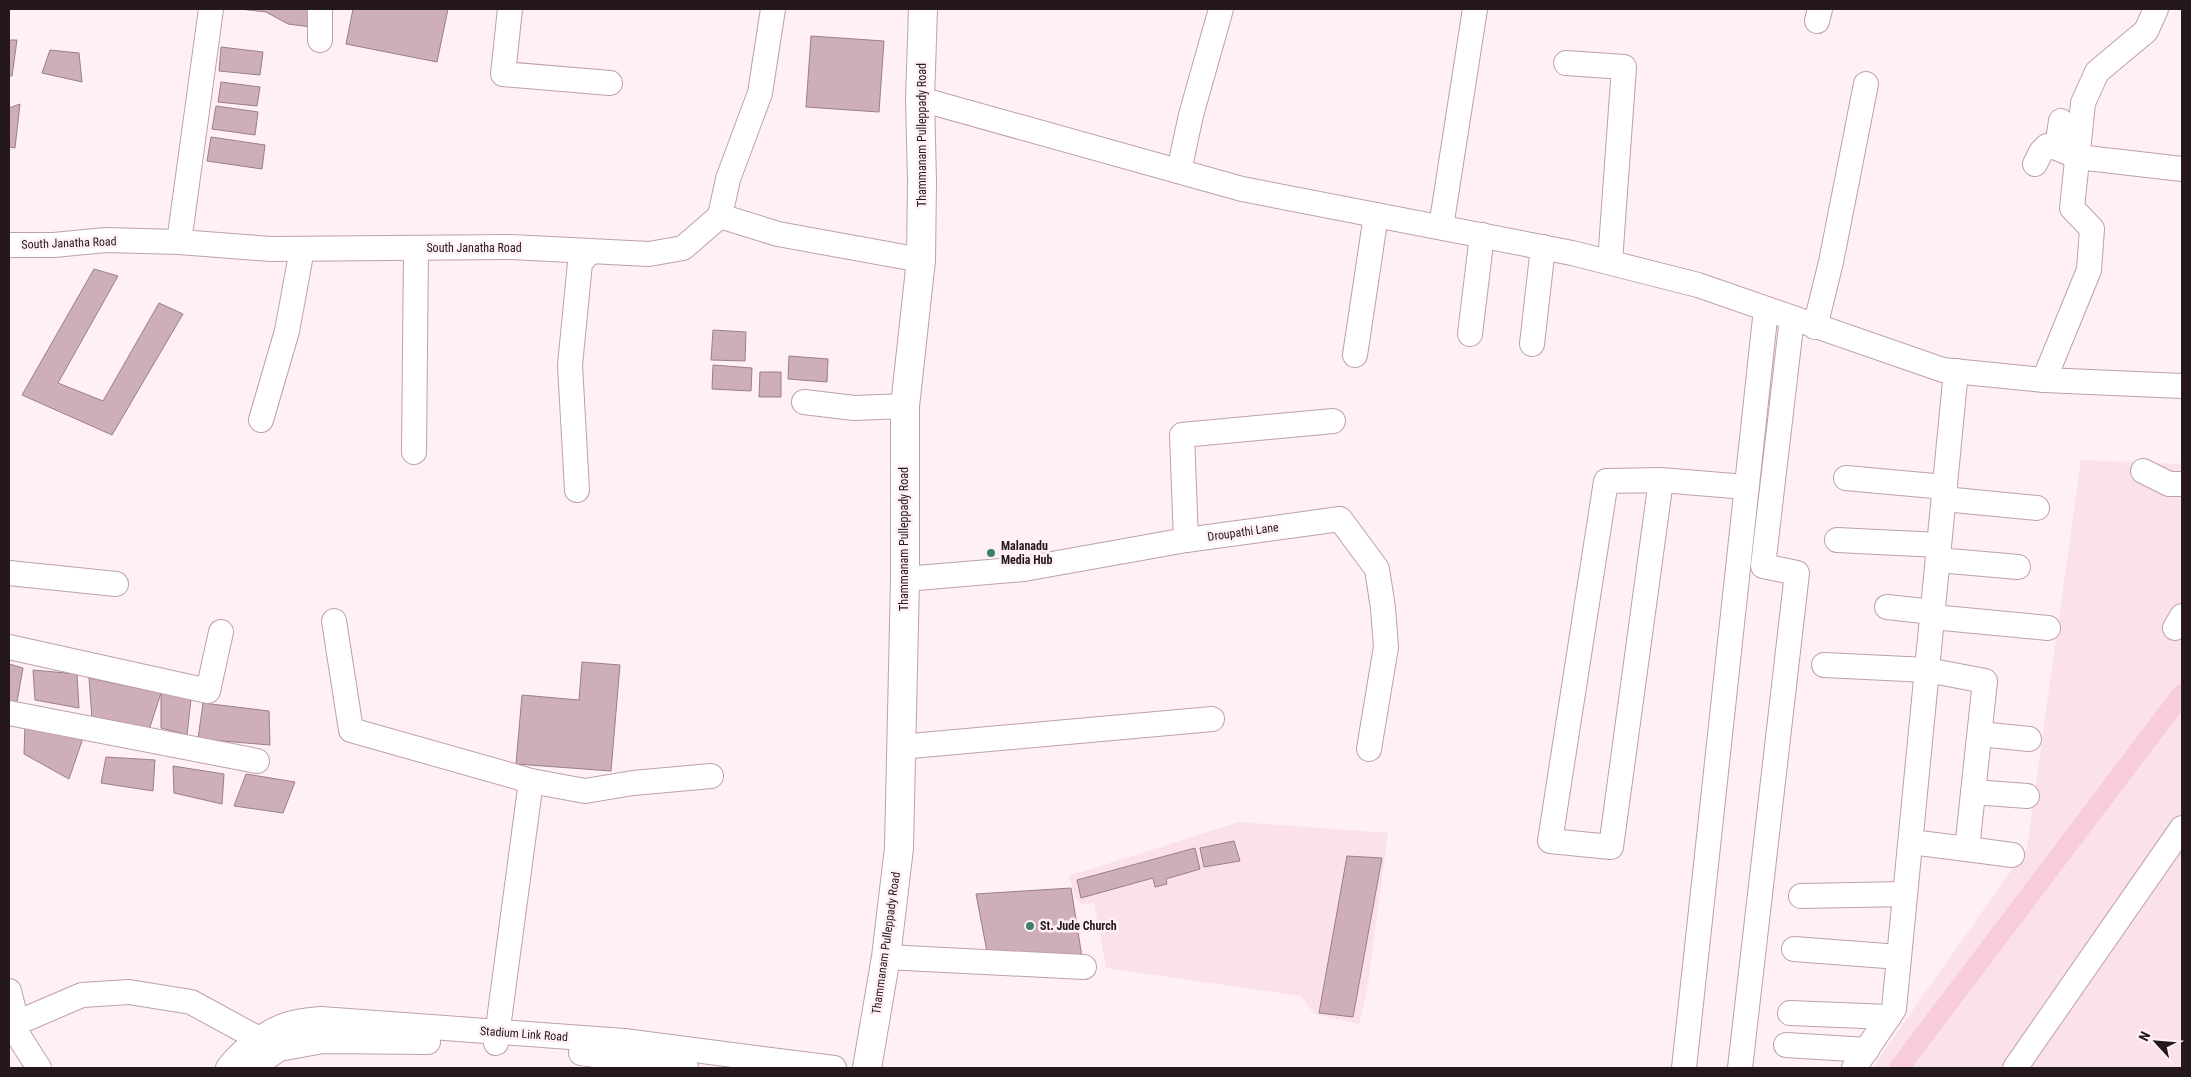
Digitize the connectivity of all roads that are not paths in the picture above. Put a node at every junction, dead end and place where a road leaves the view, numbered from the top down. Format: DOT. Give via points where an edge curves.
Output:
graph roads {
  1 [pos="211,9"];
  2 [pos="320,9"];
  3 [pos="510,9"];
  4 [pos="772,9"];
  5 [pos="922,9"];
  6 [pos="1222,9"];
  7 [pos="1475,9"];
  8 [pos="2156,9"];
  9 [pos="320,40"];
  10 [pos="1566,63"];
  11 [pos="610,83"];
  12 [pos="1866,84"];
  13 [pos="920,99"];
  14 [pos="2061,121"];
  15 [pos="2067,152"];
  16 [pos="2035,164"];
  17 [pos="2182,169"];
  18 [pos="1179,171"];
  19 [pos="1376,215"];
  20 [pos="720,216"];
  21 [pos="1441,228"];
  22 [pos="1482,235"];
  23 [pos="179,242"];
  24 [pos="9,245"];
  25 [pos="1543,247"];
  26 [pos="416,248"];
  27 [pos="302,249"];
  28 [pos="590,252"];
  29 [pos="921,260"];
  30 [pos="1610,262"];
  31 [pos="1766,309"];
  32 [pos="1792,318"];
  33 [pos="1815,327"];
  34 [pos="1470,334"];
  35 [pos="1532,344"];
  36 [pos="1355,355"];
  37 [pos="1956,372"];
  38 [pos="2044,380"];
  39 [pos="2182,386"];
  40 [pos="804,402"];
  41 [pos="905,406"];
  42 [pos="261,420"];
  43 [pos="1333,421"];
  44 [pos="414,452"];
  45 [pos="2143,470"];
  46 [pos="1846,478"];
  47 [pos="1661,480"];
  48 [pos="2182,484"];
  49 [pos="1746,487"];
  50 [pos="578,490"];
  51 [pos="1944,493"];
  52 [pos="2037,508"];
  53 [pos="1186,540"];
  54 [pos="1837,540"];
  55 [pos="1939,552"];
  56 [pos="2018,567"];
  57 [pos="9,572"];
  58 [pos="904,579"];
  59 [pos="116,584"];
  60 [pos="1886,606"];
  61 [pos="1933,614"];
  62 [pos="334,621"];
  63 [pos="2048,628"];
  64 [pos="222,632"];
  65 [pos="9,647"];
  66 [pos="1824,665"];
  67 [pos="1927,670"];
  68 [pos="9,713"];
  69 [pos="1212,719"];
  70 [pos="1980,734"];
  71 [pos="2029,739"];
  72 [pos="900,747"];
  73 [pos="1369,749"];
  74 [pos="257,761"];
  75 [pos="711,776"];
  76 [pos="531,781"];
  77 [pos="1973,792"];
  78 [pos="2027,796"];
  79 [pos="2182,828"];
  80 [pos="1910,842"];
  81 [pos="1967,848"];
  82 [pos="2012,855"];
  83 [pos="1905,894"];
  84 [pos="1801,896"];
  85 [pos="1794,949"];
  86 [pos="886,957"];
  87 [pos="1899,958"];
  88 [pos="1084,967"];
  89 [pos="9,991"];
  90 [pos="1790,1013"];
  91 [pos="1888,1018"];
  92 [pos="12,1023"];
  93 [pos="259,1038"];
  94 [pos="497,1038"];
  95 [pos="1786,1045"];
  96 [pos="1861,1059"];
  97 [pos="40,1068"];
  98 [pos="228,1068"];
  99 [pos="251,1068"];
  100 [pos="686,1068"];
  101 [pos="834,1068"];
  102 [pos="867,1068"];
  103 [pos="1684,1068"];
  104 [pos="1740,1068"];
  105 [pos="2015,1068"];
  1 -- 23 [label="street"];
  2 -- 9 [label="street"];
  3 -- 11 [label="street" via="503,74"];
  4 -- 20 [label="street" via="760,93 728,180"];
  5 -- 13 [label="main road, Thammanam Pulleppady Road"];
  6 -- 18 [label="street" via="1191,115"];
  7 -- 21 [label="street"];
  8 -- 15 [label="street" via="2146,31 2097,72"];
  10 -- 30 [label="street" via="1624,67"];
  12 -- 33 [label="street"];
  13 -- 18 [label="street"];
  13 -- 29 [label="main road, Thammanam Pulleppady Road"];
  14 -- 15 [label="street"];
  15 -- 16 [label="street" via="2047,146"];
  15 -- 17 [label="street"];
  15 -- 38 [label="street" via="2072,208 2092,229 2089,270"];
  18 -- 19 [label="street" via="1242,189"];
  19 -- 21 [label="street"];
  19 -- 36 [label="street"];
  20 -- 28 [label="street, South Janatha Road" via="683,248 649,254"];
  20 -- 29 [label="street" via="778,234"];
  21 -- 22 [label="street"];
  22 -- 25 [label="street"];
  22 -- 34 [label="street"];
  23 -- 24 [label="street, South Janatha Road" via="106,240"];
  23 -- 27 [label="street, South Janatha Road"];
  25 -- 30 [label="street"];
  25 -- 35 [label="street"];
  26 -- 27 [label="street, South Janatha Road"];
  26 -- 28 [label="street, South Janatha Road" via="511,247"];
  26 -- 44 [label="street"];
  27 -- 42 [label="street" via="288,330"];
  28 -- 50 [label="street" via="580,263 570,365"];
  29 -- 41 [label="main road, Thammanam Pulleppady Road"];
  30 -- 31 [label="street" via="1698,285"];
  31 -- 32 [label="street"];
  31 -- 49 [label="street"];
  32 -- 33 [label="street"];
  32 -- 104 [label="street" via="1763,566 1797,573"];
  33 -- 37 [label="street"];
  37 -- 38 [label="street"];
  37 -- 51 [label="street"];
  38 -- 39 [label="street"];
  40 -- 41 [label="street" via="854,408"];
  41 -- 58 [label="main road, Thammanam Pulleppady Road"];
  43 -- 53 [label="street" via="1182,435"];
  45 -- 48 [label="street" via="2169,484"];
  46 -- 51 [label="street"];
  47 -- 47 [label="street" via="1606,481 1550,841 1610,847"];
  47 -- 49 [label="street"];
  49 -- 103 [label="street"];
  51 -- 52 [label="street"];
  51 -- 55 [label="street"];
  53 -- 58 [label="street, Droupathi Lane" via="1024,569"];
  53 -- 73 [label="street, Droupathi Lane" via="1340,519 1377,569 1383,608 1386,647"];
  54 -- 55 [label="street"];
  55 -- 56 [label="street"];
  55 -- 61 [label="street"];
  57 -- 59 [label="street"];
  58 -- 72 [label="main road, Thammanam Pulleppady Road"];
  60 -- 61 [label="street"];
  61 -- 63 [label="street"];
  61 -- 67 [label="street"];
  62 -- 76 [label="street" via="351,730"];
  64 -- 65 [label="street" via="208,691"];
  66 -- 67 [label="street"];
  67 -- 70 [label="street" via="1985,681"];
  67 -- 80 [label="street"];
  68 -- 74 [label="street"];
  69 -- 72 [label="street"];
  70 -- 71 [label="street"];
  70 -- 77 [label="street"];
  72 -- 86 [label="main road, Thammanam Pulleppady Road" via="899,848"];
  75 -- 76 [label="street" via="585,791"];
  76 -- 94 [label="street"];
  77 -- 78 [label="street"];
  77 -- 81 [label="street"];
  79 -- 105 [label="street"];
  80 -- 81 [label="street"];
  80 -- 83 [label="street"];
  81 -- 82 [label="street"];
  83 -- 84 [label="street"];
  83 -- 87 [label="street"];
  85 -- 87 [label="street"];
  86 -- 88 [label="street"];
  86 -- 102 [label="main road, Thammanam Pulleppady Road"];
  87 -- 91 [label="street" via="1894,1009"];
  89 -- 92 [label="street"];
  90 -- 91 [label="street"];
  91 -- 96 [label="street"];
  92 -- 93 [label="street" via="82,995 129,992 191,1002"];
  92 -- 97 [label="street"];
  93 -- 94 [label="street, Stadium Link Road" via="289,1024 321,1018"];
  93 -- 98 [label="street, Stadium Link Road"];
  94 -- 99 [label="street, Stadium Link Road" via="323,1041 279,1049"];
  94 -- 100 [label="street, Stadium Link Road"];
  94 -- 101 [label="street, Stadium Link Road" via="624,1041"];
  95 -- 96 [label="street"];
}
